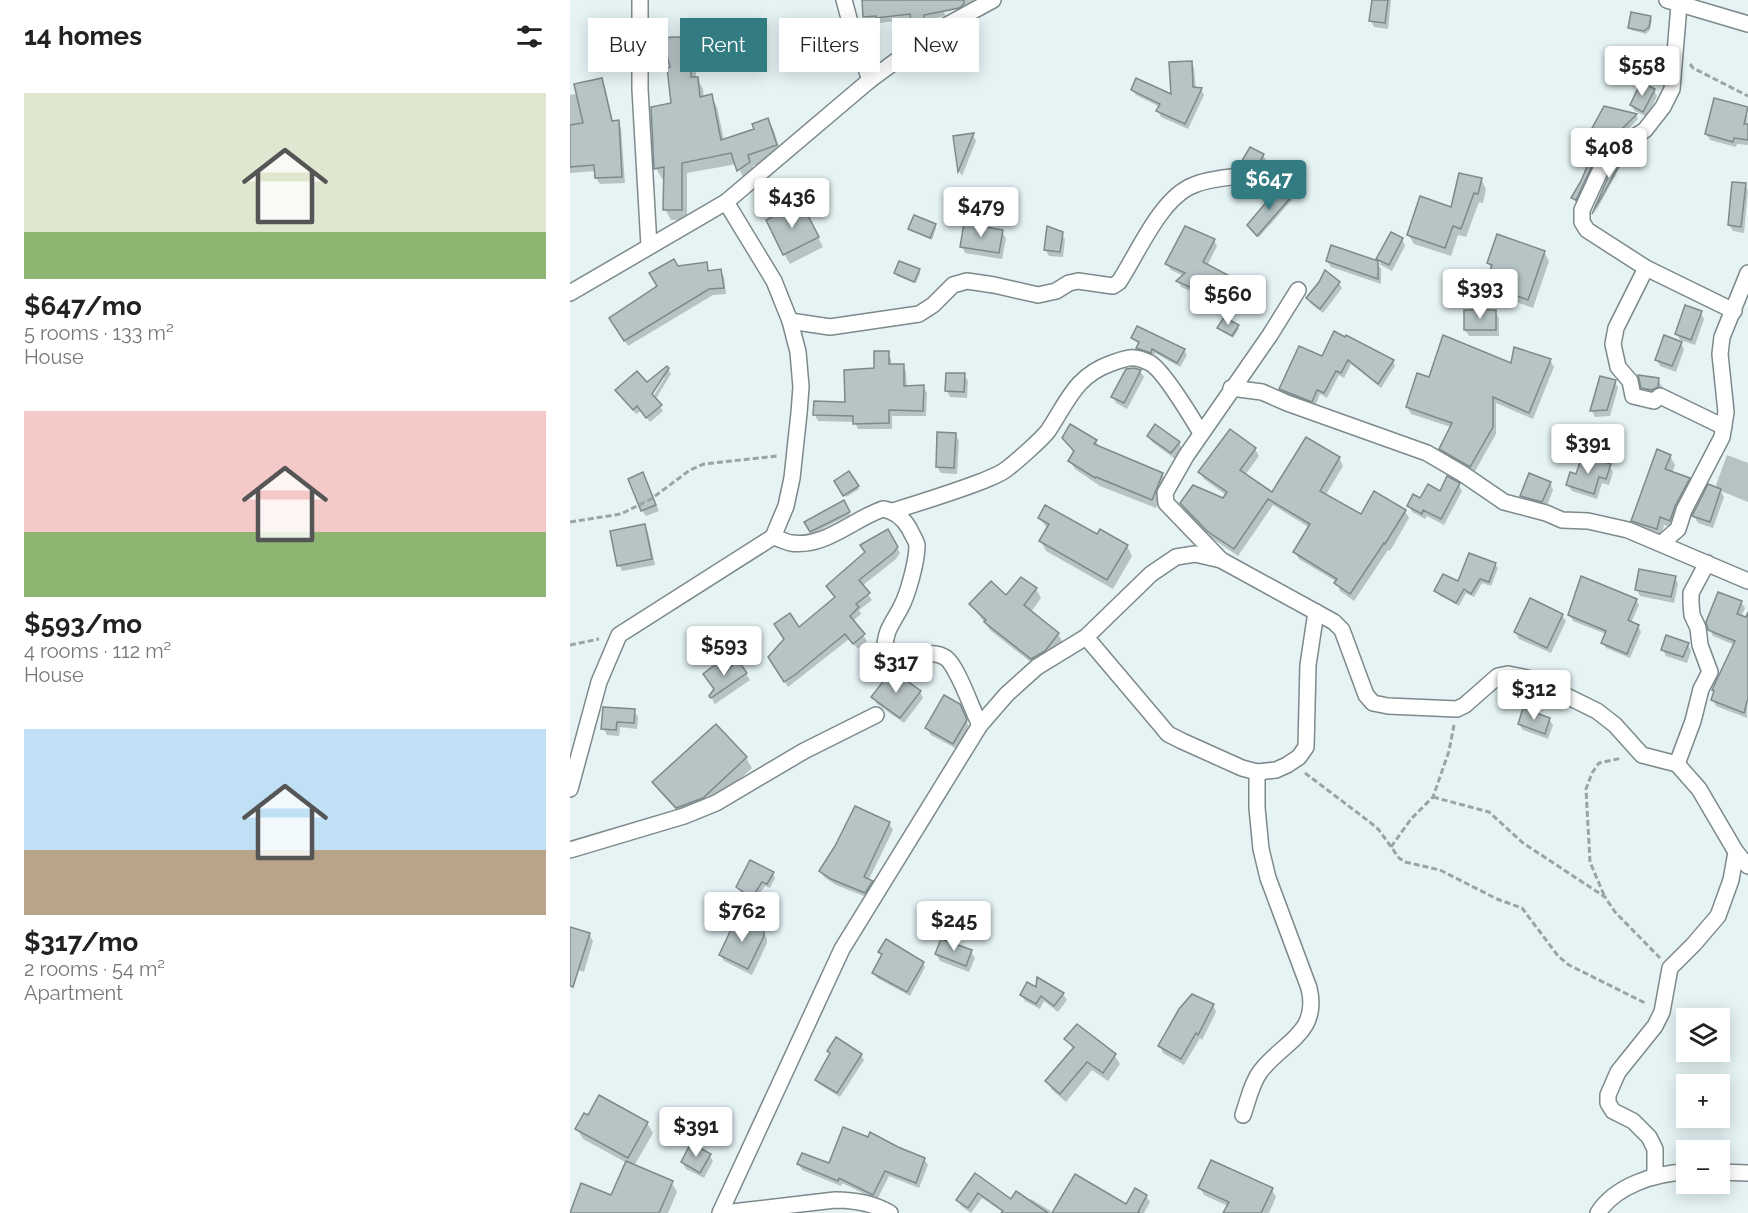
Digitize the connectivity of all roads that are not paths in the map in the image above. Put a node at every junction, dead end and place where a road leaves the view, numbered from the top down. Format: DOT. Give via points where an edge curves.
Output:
graph roads {
  1 [pos="640,0"];
  2 [pos="844,0"];
  3 [pos="993,0"];
  4 [pos="1673,2"];
  5 [pos="1748,24"];
  6 [pos="870,80"];
  7 [pos="1239,176"];
  8 [pos="726,202"];
  9 [pos="649,246"];
  10 [pos="1646,268"];
  11 [pos="1748,273"];
  12 [pos="1298,290"];
  13 [pos="570,293"];
  14 [pos="1734,311"];
  15 [pos="790,321"];
  16 [pos="1232,388"];
  17 [pos="1724,427"];
  18 [pos="1201,433"];
  19 [pos="893,511"];
  20 [pos="773,537"];
  21 [pos="1662,543"];
  22 [pos="1221,560"];
  23 [pos="1707,563"];
  24 [pos="1748,581"];
  25 [pos="1316,612"];
  26 [pos="1086,637"];
  27 [pos="876,715"];
  28 [pos="980,725"];
  29 [pos="1677,764"];
  30 [pos="1257,772"];
  31 [pos="570,789"];
  32 [pos="570,850"];
  33 [pos="1736,852"];
  34 [pos="1748,866"];
  35 [pos="1243,1115"];
  36 [pos="1730,1172"];
  37 [pos="1748,1173"];
  38 [pos="1676,1174"];
  39 [pos="1655,1176"];
  40 [pos="722,1213"];
  41 [pos="890,1213"];
  42 [pos="1598,1213"];
  1 -- 9 [label="street" via="640,89"];
  2 -- 6 [label="street"];
  3 -- 6 [label="street" via="938,30"];
  4 -- 5 [label="street"];
  4 -- 10 [label="street" via="1676,47 1669,97 1645,130 1605,160 1582,210 1587,230"];
  6 -- 8 [label="street"];
  7 -- 15 [label="street" via="1194,184 1177,194 1113,286 1078,281 1038,295 967,281 953,285 919,314 830,327"];
  8 -- 9 [label="street"];
  8 -- 15 [label="street" via="774,281"];
  9 -- 13 [label="street"];
  10 -- 14 [label="street"];
  10 -- 17 [label="street" via="1616,328 1613,344 1618,367 1630,381 1633,396 1654,400 1660,396"];
  11 -- 14 [label="street"];
  12 -- 16 [label="street"];
  14 -- 17 [label="street" via="1722,337 1720,354"];
  15 -- 20 [label="street" via="801,387 786,507"];
  16 -- 18 [label="street"];
  16 -- 21 [label="street" via="1262,392 1427,453 1504,502 1562,520 1628,530"];
  17 -- 21 [label="street" via="1678,530"];
  18 -- 19 [label="street" via="1154,367 1142,358 1126,358 1097,368 1084,378 1045,435 1002,473"];
  18 -- 22 [label="street" via="1165,493 1166,503"];
  19 -- 20 [label="street" via="883,509 827,538 808,543"];
  19 -- 28 [label="street" via="906,523 917,543 902,607 886,634 885,648 892,655 929,653 946,658"];
  20 -- 31 [label="street" via="619,634 598,682"];
  21 -- 23 [label="street"];
  22 -- 25 [label="street"];
  22 -- 26 [label="street" via="1195,554 1176,556 1151,574"];
  23 -- 24 [label="street"];
  23 -- 29 [label="street" via="1691,593 1691,603 1710,672"];
  25 -- 29 [label="street" via="1342,630 1366,695 1373,702 1457,709 1498,676 1508,674 1532,679 1597,711 1642,755"];
  25 -- 30 [label="street" via="1308,665 1306,747 1287,765"];
  26 -- 28 [label="street" via="1037,667"];
  26 -- 30 [label="street" via="1168,734"];
  27 -- 32 [label="street" via="716,802 684,816"];
  28 -- 40 [label="street" via="842,949"];
  29 -- 33 [label="street" via="1699,789"];
  30 -- 35 [label="street" via="1261,849 1311,999 1305,1027 1258,1074"];
  33 -- 34 [label="street"];
  33 -- 39 [label="street" via="1718,916 1670,968 1662,1012 1618,1072 1608,1095 1613,1111 1633,1121 1649,1137 1655,1149"];
  36 -- 37 [label="street"];
  38 -- 39 [label="street"];
  39 -- 42 [label="street" via="1628,1187"];
  40 -- 41 [label="street" via="835,1200 878,1206"];
}
